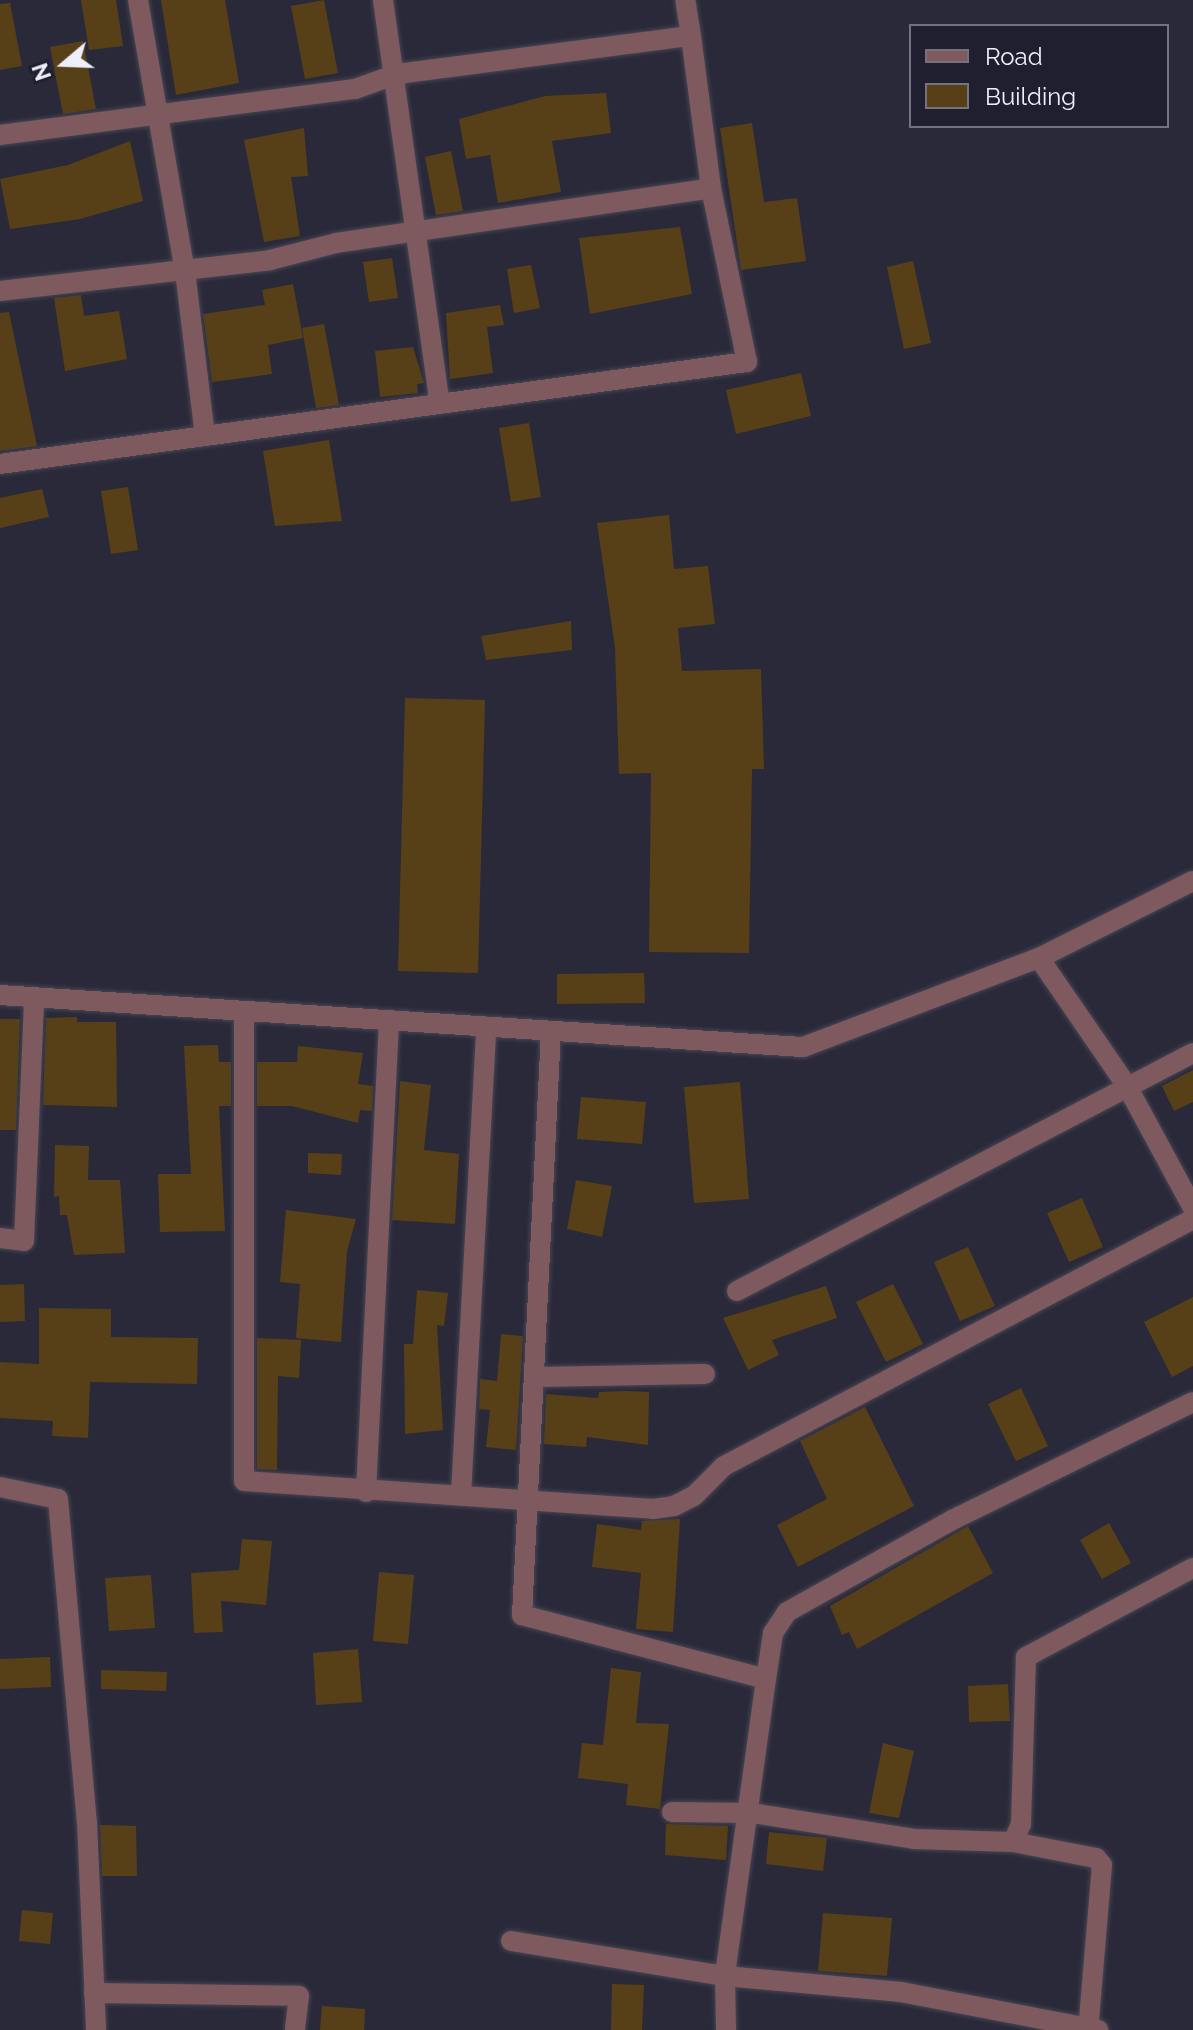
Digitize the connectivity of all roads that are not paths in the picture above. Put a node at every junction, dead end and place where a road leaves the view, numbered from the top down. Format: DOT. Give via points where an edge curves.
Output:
graph roads {
  1 [pos="138,0"];
  2 [pos="383,0"];
  3 [pos="685,0"];
  4 [pos="691,36"];
  5 [pos="397,74"];
  6 [pos="159,117"];
  7 [pos="0,135"];
  8 [pos="711,188"];
  9 [pos="412,236"];
  10 [pos="185,271"];
  11 [pos="0,291"];
  12 [pos="440,404"];
  13 [pos="205,436"];
  14 [pos="0,464"];
  15 [pos="1193,881"];
  16 [pos="1039,958"];
  17 [pos="0,995"];
  18 [pos="34,998"];
  19 [pos="244,1012"];
  20 [pos="389,1021"];
  21 [pos="486,1027"];
  22 [pos="551,1031"];
  23 [pos="1193,1053"];
  24 [pos="1127,1086"];
  25 [pos="1193,1208"];
  26 [pos="1193,1219"];
  27 [pos="0,1238"];
  28 [pos="737,1291"];
  29 [pos="705,1374"];
  30 [pos="534,1377"];
  31 [pos="1193,1402"];
  32 [pos="0,1487"];
  33 [pos="366,1492"];
  34 [pos="461,1495"];
  35 [pos="528,1497"];
  36 [pos="1193,1568"];
  37 [pos="766,1679"];
  38 [pos="672,1812"];
  39 [pos="752,1813"];
  40 [pos="1013,1842"];
  41 [pos="511,1941"];
  42 [pos="725,1976"];
  43 [pos="94,1993"];
  44 [pos="1091,2029"];
  45 [pos="96,2030"];
  46 [pos="295,2030"];
  47 [pos="726,2030"];
  1 -- 6 [label="street"];
  2 -- 5 [label="street"];
  3 -- 4 [label="street"];
  4 -- 5 [label="street"];
  4 -- 8 [label="street"];
  5 -- 6 [label="street" via="355,89"];
  5 -- 9 [label="street"];
  6 -- 7 [label="street"];
  6 -- 10 [label="street"];
  8 -- 9 [label="street"];
  8 -- 12 [label="street" via="747,362"];
  9 -- 10 [label="street" via="336,243"];
  9 -- 12 [label="street"];
  10 -- 11 [label="street"];
  10 -- 13 [label="street"];
  12 -- 13 [label="street"];
  13 -- 14 [label="street"];
  15 -- 16 [label="street"];
  16 -- 22 [label="street" via="803,1047"];
  16 -- 24 [label="street"];
  17 -- 18 [label="street"];
  18 -- 19 [label="street"];
  18 -- 27 [label="street" via="24,1241"];
  19 -- 20 [label="street"];
  19 -- 33 [label="street" via="244,1481"];
  20 -- 21 [label="street"];
  20 -- 33 [label="street"];
  21 -- 22 [label="street"];
  21 -- 34 [label="street"];
  22 -- 30 [label="street"];
  23 -- 24 [label="street"];
  24 -- 25 [label="street"];
  24 -- 28 [label="street"];
  26 -- 35 [label="street" via="724,1466 694,1496 674,1506 653,1509"];
  29 -- 30 [label="street"];
  30 -- 35 [label="street"];
  31 -- 37 [label="street" via="952,1520 787,1612 773,1633"];
  32 -- 43 [label="street" via="30,1488 58,1499 87,1822"];
  33 -- 34 [label="street"];
  34 -- 35 [label="street"];
  35 -- 37 [label="street" via="522,1615"];
  36 -- 40 [label="street" via="1026,1657 1021,1824"];
  37 -- 39 [label="street"];
  38 -- 39 [label="street"];
  39 -- 40 [label="street" via="914,1839"];
  39 -- 42 [label="street"];
  40 -- 44 [label="street" via="1096,1858 1102,1865"];
  41 -- 42 [label="street"];
  42 -- 44 [label="street" via="901,1992"];
  42 -- 47 [label="street"];
  43 -- 45 [label="street"];
  43 -- 46 [label="street" via="299,1996"];
}
